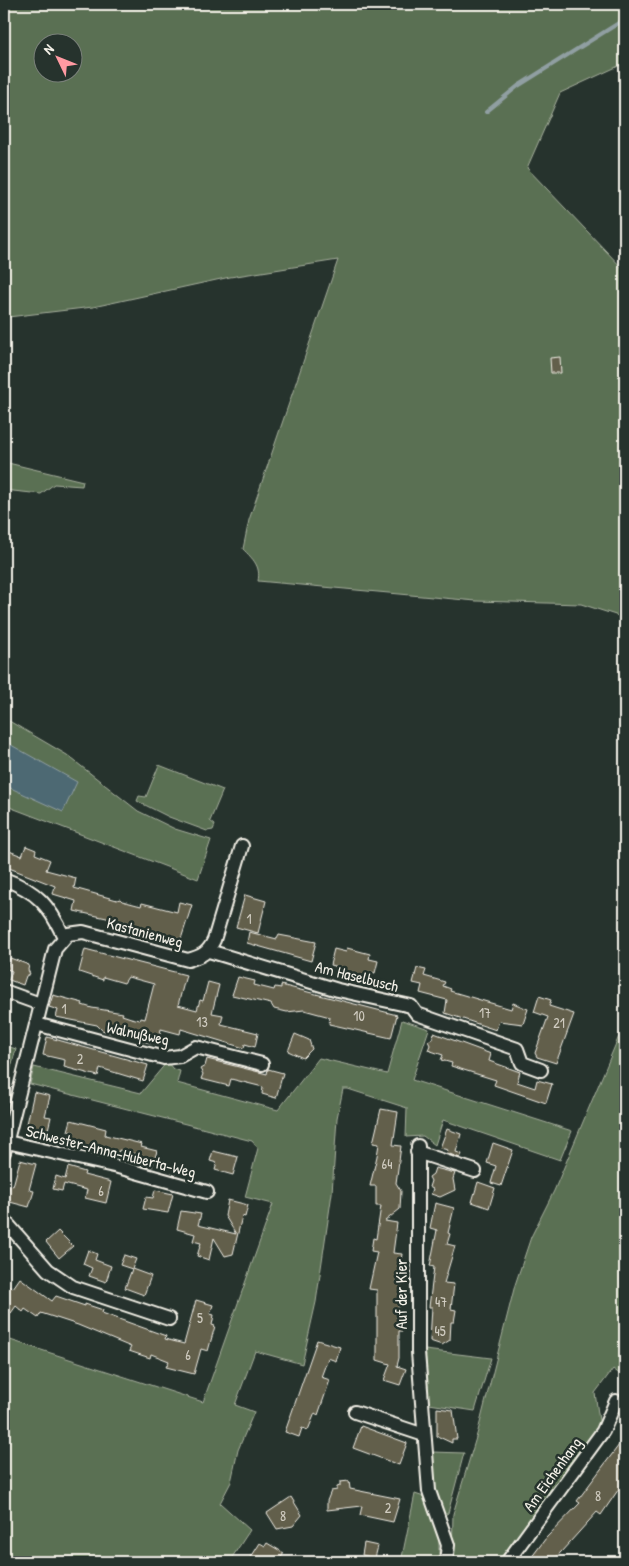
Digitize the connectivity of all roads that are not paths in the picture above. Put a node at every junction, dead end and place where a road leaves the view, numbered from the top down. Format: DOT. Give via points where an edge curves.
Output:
graph roads {
  1 [pos="242,846"];
  2 [pos="4,878"];
  3 [pos="64,937"];
  4 [pos="209,951"];
  5 [pos="4,992"];
  6 [pos="40,1004"];
  7 [pos="36,1024"];
  8 [pos="262,1064"];
  9 [pos="541,1070"];
  10 [pos="5,1147"];
  11 [pos="475,1171"];
  12 [pos="207,1192"];
  13 [pos="4,1220"];
  14 [pos="169,1320"];
  15 [pos="616,1401"];
  16 [pos="355,1412"];
  17 [pos="424,1435"];
  18 [pos="446,1562"];
  19 [pos="507,1562"];
  1 -- 4 [label="street"];
  2 -- 3 [label="street" via="34,892 44,902"];
  3 -- 4 [label="street, Kastanienweg" via="83,932 188,960"];
  3 -- 6 [label="street" via="55,949"];
  4 -- 9 [label="street, Am Haselbusch" via="338,990 411,1006 416,1014 517,1049 522,1063"];
  5 -- 6 [label="street"];
  6 -- 7 [label="street"];
  7 -- 8 [label="street, Walnußweg" via="164,1058 180,1056 196,1047"];
  7 -- 10 [label="street"];
  10 -- 12 [label="street, Schwester-Anna-Huberta-Weg" via="118,1167"];
  11 -- 17 [label="street, Auf der Kier" via="418,1149 418,1352"];
  13 -- 14 [label="street" via="48,1270 73,1287"];
  15 -- 19 [label="street, Am Eichenhang" via="603,1431"];
  16 -- 17 [label="street"];
  17 -- 18 [label="street, Auf der Kier" via="429,1491 448,1545"];
}
